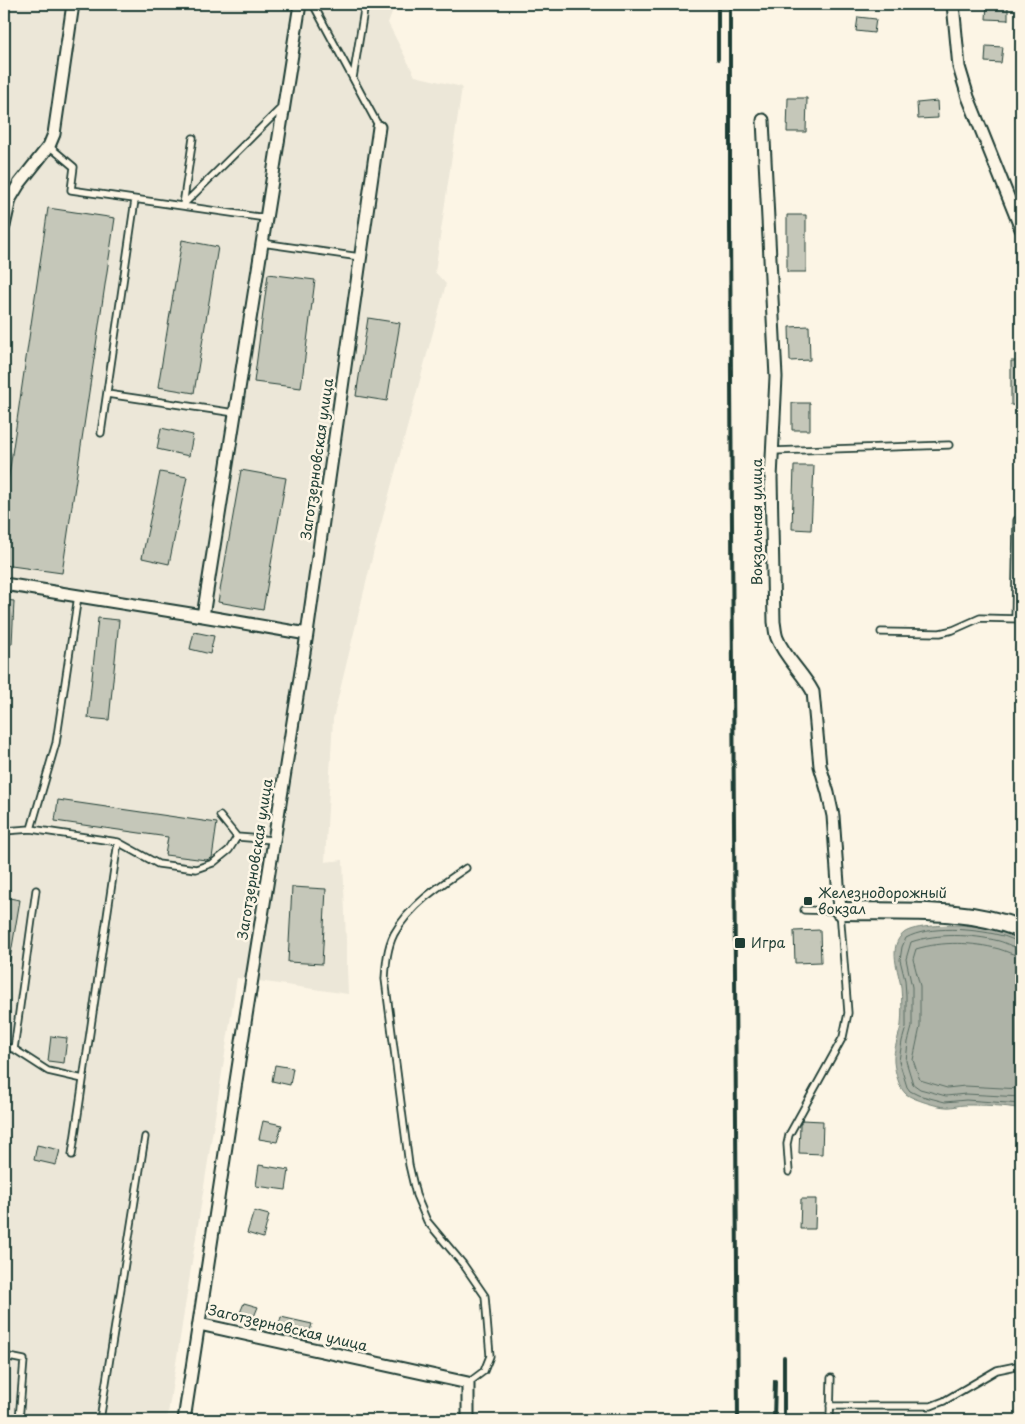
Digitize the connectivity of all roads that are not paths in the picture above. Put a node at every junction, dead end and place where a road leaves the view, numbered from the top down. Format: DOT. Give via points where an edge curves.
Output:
graph roads {
  1 [pos="73,4"];
  2 [pos="300,4"];
  3 [pos="313,4"];
  4 [pos="365,4"];
  5 [pos="953,4"];
  6 [pos="353,78"];
  7 [pos="283,106"];
  8 [pos="763,120"];
  9 [pos="379,127"];
  10 [pos="193,138"];
  11 [pos="49,146"];
  12 [pos="135,200"];
  13 [pos="183,205"];
  14 [pos="266,218"];
  15 [pos="4,226"];
  16 [pos="1021,229"];
  17 [pos="262,243"];
  18 [pos="360,257"];
  19 [pos="107,394"];
  20 [pos="235,413"];
  21 [pos="101,433"];
  22 [pos="949,445"];
  23 [pos="772,451"];
  24 [pos="1021,520"];
  25 [pos="4,584"];
  26 [pos="78,596"];
  27 [pos="203,616"];
  28 [pos="1018,619"];
  29 [pos="881,632"];
  30 [pos="307,634"];
  31 [pos="220,816"];
  32 [pos="31,829"];
  33 [pos="4,831"];
  34 [pos="236,836"];
  35 [pos="273,840"];
  36 [pos="118,842"];
  37 [pos="466,868"];
  38 [pos="36,890"];
  39 [pos="804,910"];
  40 [pos="840,911"];
  41 [pos="1021,929"];
  42 [pos="4,1047"];
  43 [pos="14,1049"];
  44 [pos="83,1079"];
  45 [pos="144,1137"];
  46 [pos="72,1155"];
  47 [pos="789,1172"];
  48 [pos="199,1324"];
  49 [pos="4,1356"];
  50 [pos="1021,1365"];
  51 [pos="831,1378"];
  52 [pos="468,1383"];
  53 [pos="830,1406"];
  54 [pos="19,1420"];
  55 [pos="100,1420"];
  56 [pos="184,1420"];
  57 [pos="468,1420"];
  58 [pos="830,1420"];
  1 -- 11 [label="street" via="58,116"];
  2 -- 7 [label="street"];
  3 -- 6 [label="lane"];
  4 -- 6 [label="lane"];
  5 -- 16 [label="street" via="959,67 968,97"];
  6 -- 9 [label="lane"];
  7 -- 13 [label="lane"];
  7 -- 14 [label="street"];
  8 -- 23 [label="street, Вокзальная улица" via="776,377"];
  9 -- 18 [label="street, Заготзерновская улица"];
  10 -- 13 [label="lane"];
  11 -- 12 [label="lane" via="74,167 72,190"];
  11 -- 15 [label="street" via="10,199"];
  12 -- 13 [label="lane"];
  12 -- 19 [label="lane"];
  13 -- 14 [label="lane"];
  14 -- 17 [label="street"];
  17 -- 18 [label="lane"];
  17 -- 20 [label="street"];
  18 -- 30 [label="street, Заготзерновская улица"];
  19 -- 20 [label="lane"];
  19 -- 21 [label="lane"];
  20 -- 27 [label="street"];
  22 -- 23 [label="lane"];
  23 -- 40 [label="street, Вокзальная улица" via="774,622 777,638 813,692 820,766 833,816"];
  24 -- 28 [label="lane" via="1017,520"];
  25 -- 26 [label="street"];
  26 -- 27 [label="street"];
  26 -- 32 [label="lane" via="56,743"];
  27 -- 30 [label="street"];
  28 -- 29 [label="lane" via="980,618 940,633"];
  30 -- 35 [label="street, Заготзерновская улица"];
  31 -- 34 [label="lane"];
  32 -- 33 [label="lane"];
  32 -- 36 [label="lane"];
  34 -- 35 [label="lane"];
  34 -- 36 [label="lane" via="229,850 212,863 196,869 158,864"];
  35 -- 48 [label="street, Заготзерновская улица"];
  36 -- 44 [label="lane"];
  37 -- 52 [label="lane" via="417,904 394,934 384,979 416,1195 427,1221 485,1296 490,1356 484,1371"];
  38 -- 43 [label="lane"];
  39 -- 40 [label="lane"];
  40 -- 41 [label="street" via="962,914"];
  40 -- 47 [label="lane" via="848,1013 843,1037 791,1128 787,1144"];
  42 -- 43 [label="lane"];
  43 -- 44 [label="lane" via="48,1071"];
  44 -- 46 [label="lane"];
  45 -- 55 [label="lane"];
  48 -- 52 [label="street, Заготзерновская улица"];
  48 -- 56 [label="street"];
  49 -- 54 [label="lane" via="24,1360"];
  50 -- 53 [label="lane" via="997,1370 931,1406"];
  51 -- 53 [label="lane"];
  52 -- 57 [label="street"];
  53 -- 58 [label="lane"];
}
